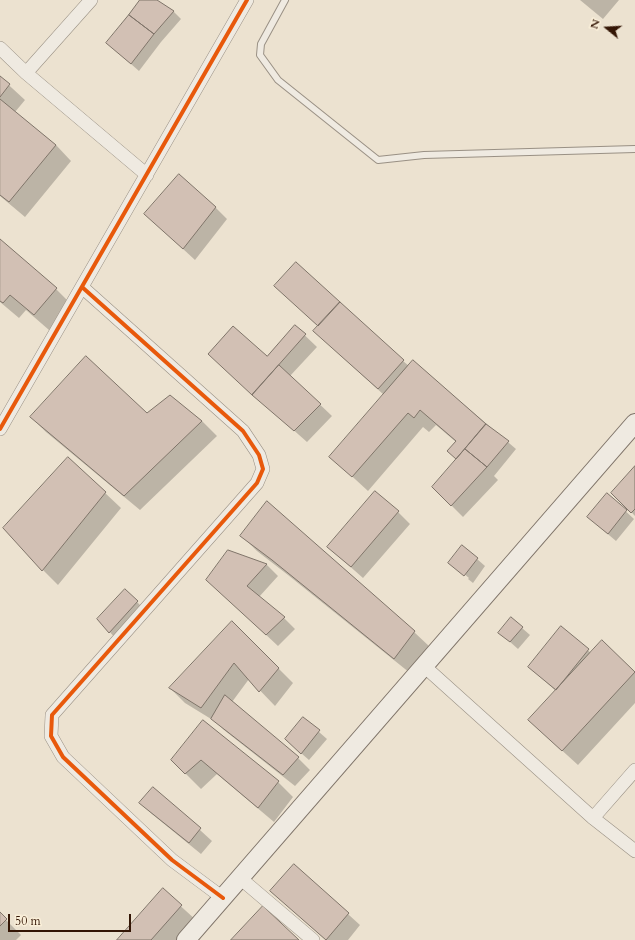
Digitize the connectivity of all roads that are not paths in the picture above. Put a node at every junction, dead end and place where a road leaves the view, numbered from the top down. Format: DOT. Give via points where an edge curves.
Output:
graph roads {
  1 [pos="92,0"];
  2 [pos="247,0"];
  3 [pos="285,0"];
  4 [pos="0,48"];
  5 [pos="26,72"];
  6 [pos="635,149"];
  7 [pos="147,174"];
  8 [pos="82,287"];
  9 [pos="635,423"];
  10 [pos="0,429"];
  11 [pos="424,666"];
  12 [pos="635,770"];
  13 [pos="593,818"];
  14 [pos="635,851"];
  15 [pos="240,878"];
  16 [pos="223,898"];
  17 [pos="186,940"];
  18 [pos="312,940"];
  1 -- 5 [label="street"];
  2 -- 7 [label="street"];
  3 -- 6 [label="lane" via="261,44 260,55 278,80 378,160 424,155"];
  4 -- 5 [label="street"];
  5 -- 7 [label="street"];
  7 -- 8 [label="street"];
  8 -- 10 [label="street"];
  8 -- 16 [label="street" via="243,431 259,455 262,469 257,483 52,715 51,736 63,757 172,860"];
  9 -- 11 [label="main road"];
  11 -- 13 [label="street"];
  11 -- 15 [label="main road"];
  12 -- 13 [label="street"];
  13 -- 14 [label="street"];
  15 -- 16 [label="main road"];
  15 -- 18 [label="street"];
  16 -- 17 [label="main road"];
}
